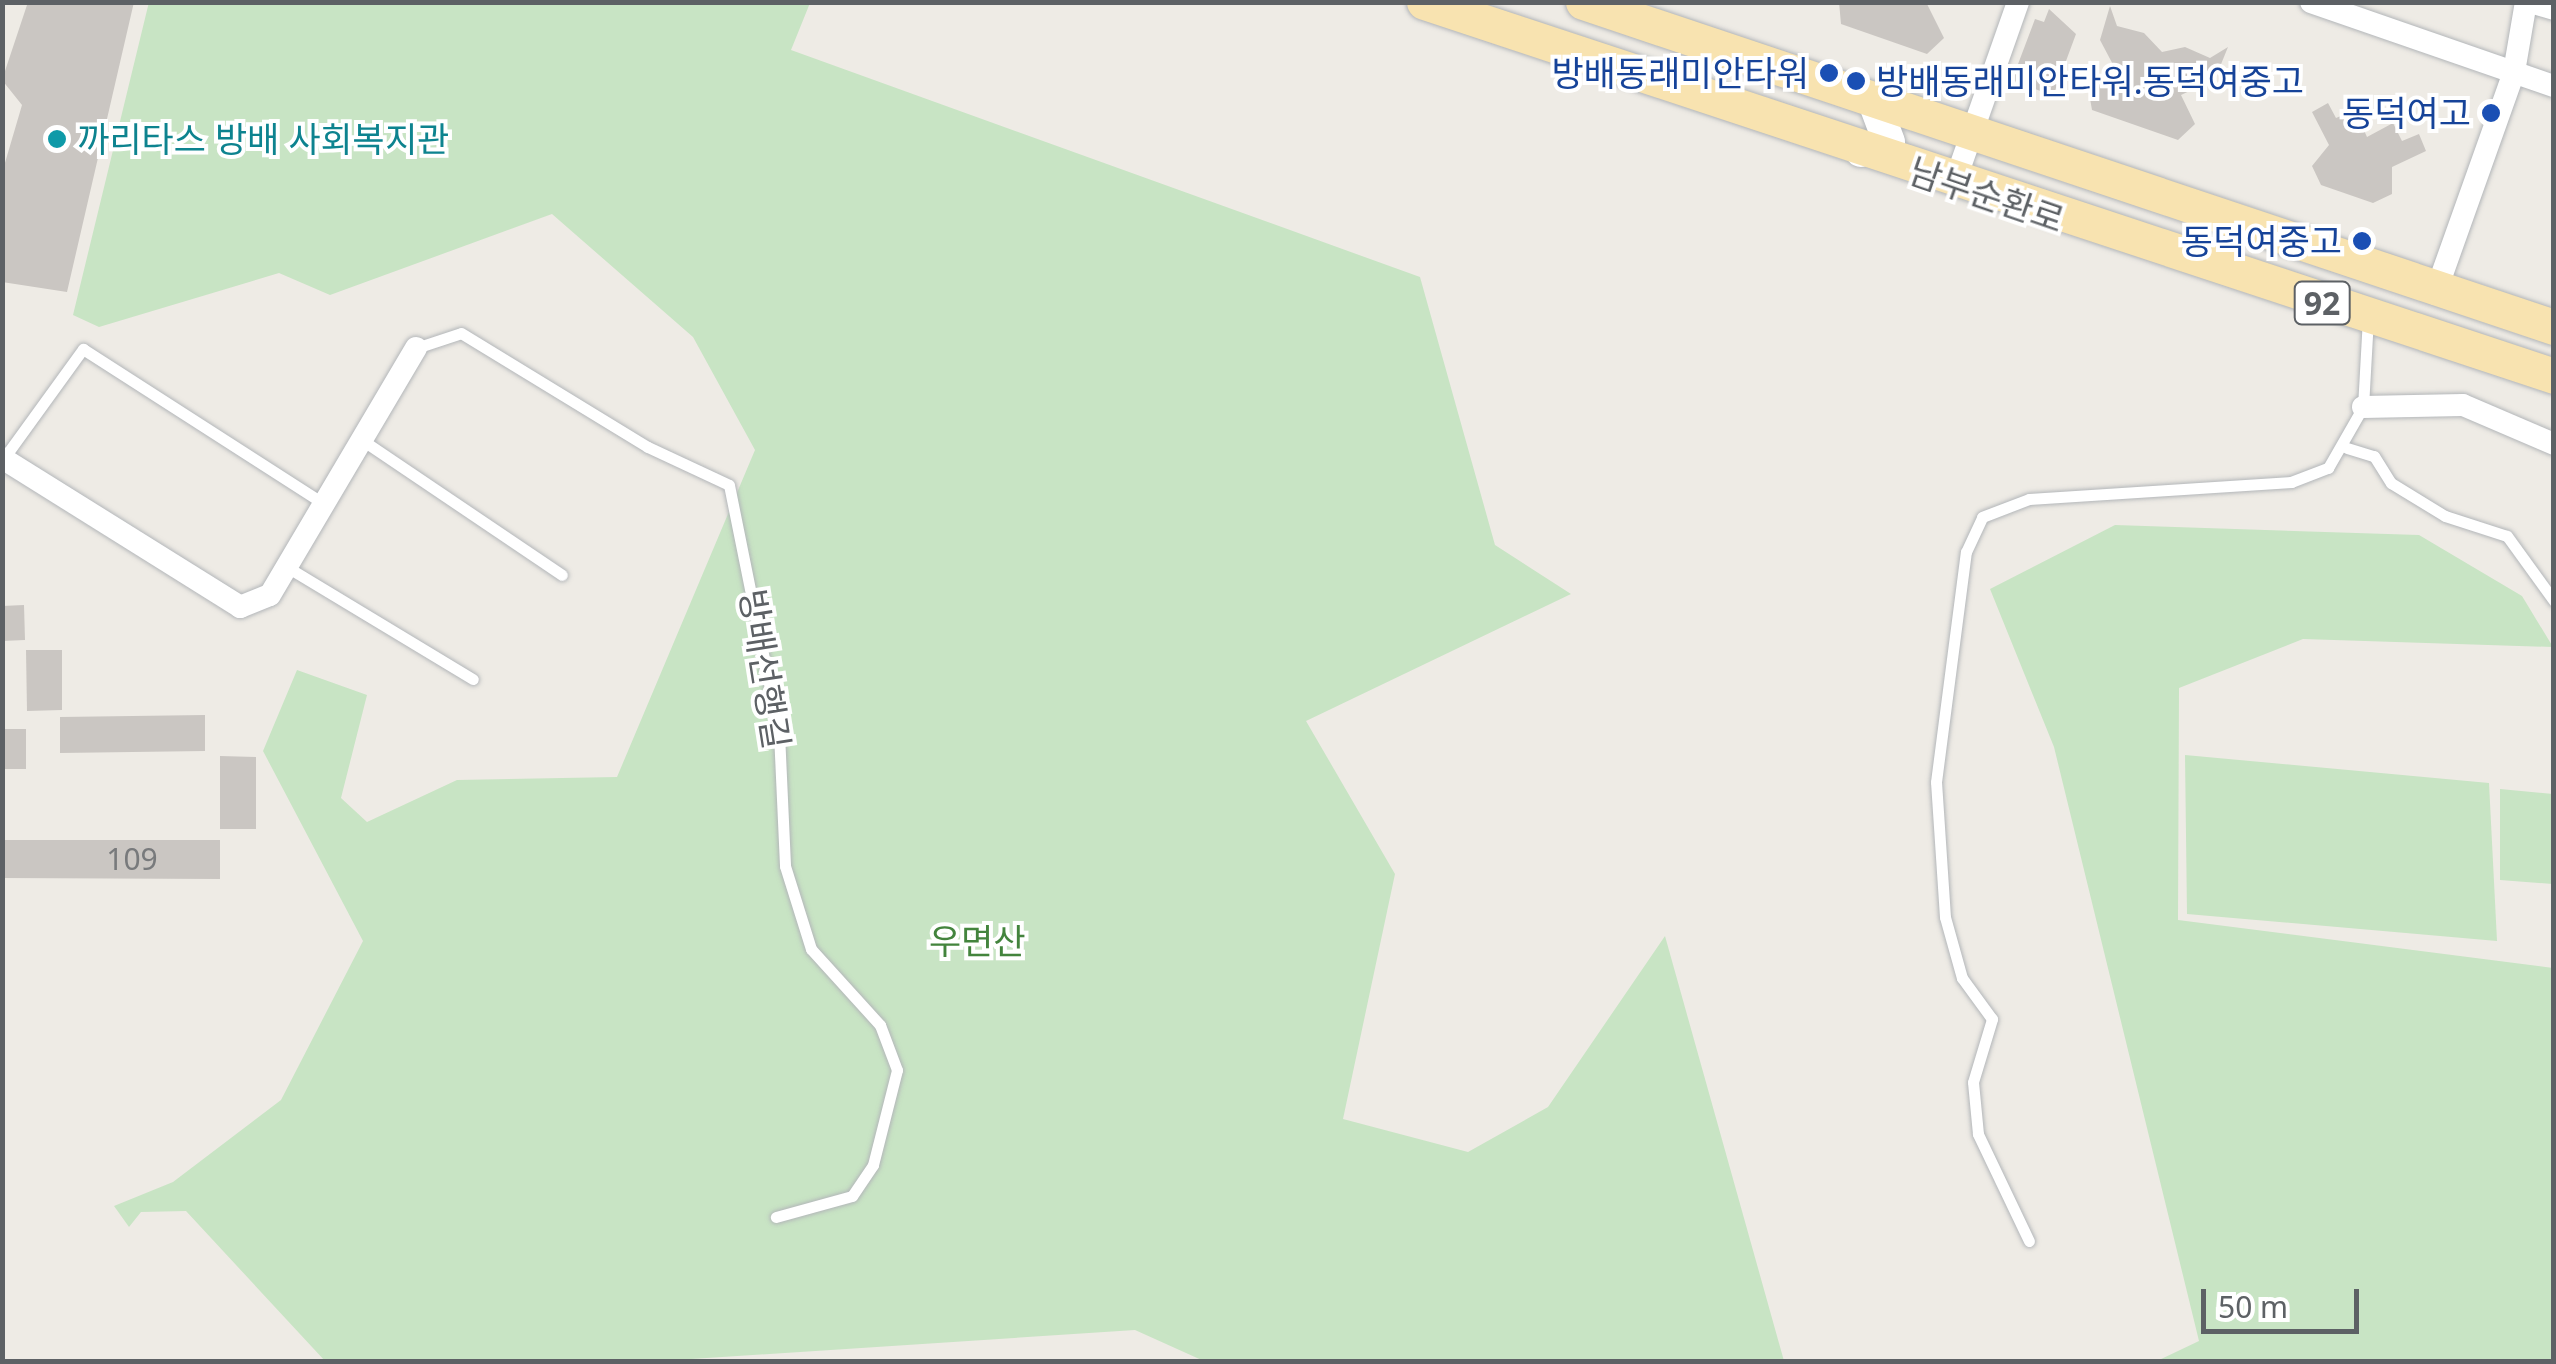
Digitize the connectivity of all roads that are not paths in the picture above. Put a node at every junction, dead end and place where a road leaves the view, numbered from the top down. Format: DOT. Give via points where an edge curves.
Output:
graph roads {
  1 [pos="1424,2"];
  2 [pos="1582,2"];
  3 [pos="2018,2"];
  4 [pos="2311,2"];
  5 [pos="2528,2"];
  6 [pos="2554,9"];
  7 [pos="2514,72"];
  8 [pos="2554,86"];
  9 [pos="1874,102"];
  10 [pos="1972,135"];
  11 [pos="1860,152"];
  12 [pos="2110,182"];
  13 [pos="1954,184"];
  14 [pos="2092,230"];
  15 [pos="2435,294"];
  16 [pos="2368,318"];
  17 [pos="2554,328"];
  18 [pos="416,348"];
  19 [pos="2554,376"];
  20 [pos="2362,407"];
  21 [pos="362,440"];
  22 [pos="2554,444"];
  23 [pos="2347,448"];
  24 [pos="3,458"];
  25 [pos="324,504"];
  26 [pos="287,567"];
  27 [pos="562,575"];
  28 [pos="2554,600"];
  29 [pos="473,679"];
  30 [pos="776,1217"];
  31 [pos="2029,1242"];
  1 -- 11 [label="main road, 남부순환로 / 92"];
  2 -- 9 [label="main road, 남부순환로 / 92"];
  3 -- 10 [label="street"];
  4 -- 7 [label="street"];
  5 -- 6 [label="street"];
  5 -- 7 [label="street"];
  7 -- 8 [label="street"];
  7 -- 15 [label="street"];
  9 -- 10 [label="main road, 남부순환로 / 92"];
  9 -- 11 [label="main road" via="1889,142"];
  10 -- 12 [label="main road, 남부순환로 / 92"];
  10 -- 13 [label="street"];
  11 -- 13 [label="main road, 남부순환로 / 92"];
  12 -- 14 [label="main road" via="2082,186 2073,200"];
  12 -- 15 [label="main road, 남부순환로 / 92"];
  13 -- 14 [label="main road, 남부순환로 / 92"];
  14 -- 16 [label="main road, 남부순환로 / 92"];
  15 -- 17 [label="main road, 남부순환로 / 92"];
  16 -- 19 [label="main road, 남부순환로 / 92"];
  16 -- 20 [label="lane"];
  18 -- 21 [label="street, 방배선행길"];
  18 -- 30 [label="lane, 방배선행길" via="461,333 648,447 729,485 779,733 785,866 811,950 880,1025 898,1070 872,1165 852,1196"];
  20 -- 22 [label="street" via="2463,405"];
  20 -- 23 [label="lane"];
  21 -- 25 [label="street, 방배선행길"];
  21 -- 27 [label="lane"];
  23 -- 28 [label="lane" via="2374,456 2391,483 2445,516 2506,536"];
  23 -- 31 [label="lane" via="2328,468 2291,482 2030,499 1982,517 1966,552 1936,782 1947,938 1962,978 1992,1019 1972,1082 1975,1121"];
  24 -- 25 [label="lane, 방배선행길" via="84,349"];
  24 -- 26 [label="street, 방배선행길" via="240,607 270,595"];
  25 -- 26 [label="street, 방배선행길"];
  26 -- 29 [label="lane"];
}
